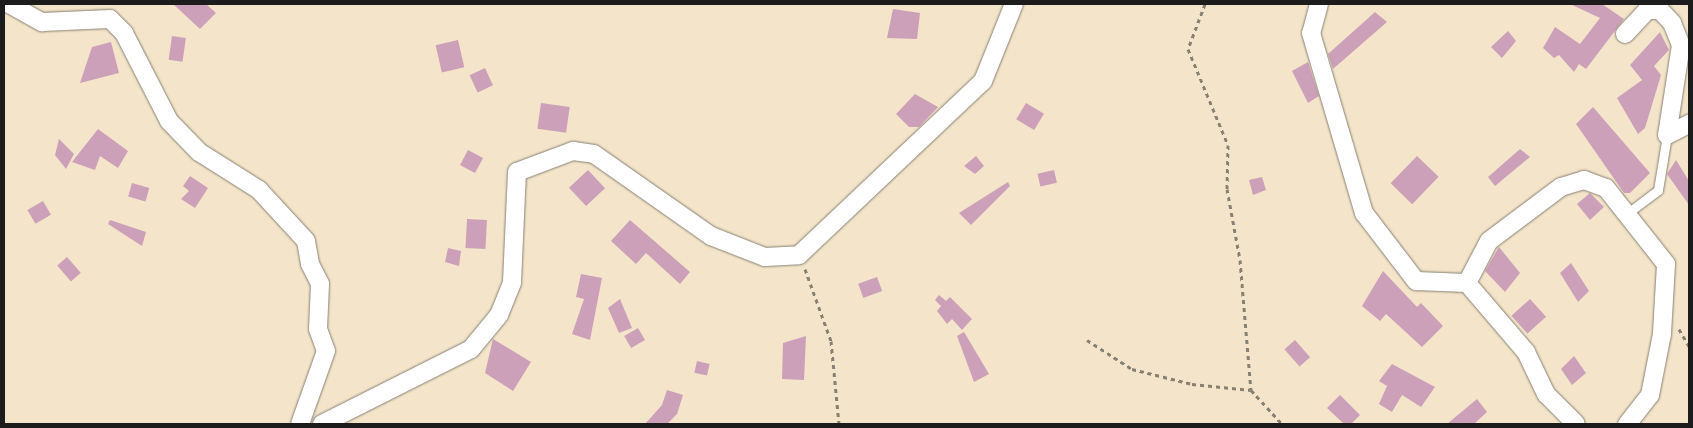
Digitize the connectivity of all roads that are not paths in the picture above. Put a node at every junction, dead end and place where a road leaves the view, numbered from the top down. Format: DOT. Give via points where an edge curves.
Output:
graph roads {
  1 [pos="9,4"];
  2 [pos="113,4"];
  3 [pos="1014,4"];
  4 [pos="1319,4"];
  5 [pos="1661,7"];
  6 [pos="99,18"];
  7 [pos="1625,34"];
  8 [pos="1689,124"];
  9 [pos="1668,135"];
  10 [pos="1629,212"];
  11 [pos="1467,282"];
  12 [pos="300,424"];
  13 [pos="322,424"];
  14 [pos="1576,424"];
  15 [pos="1627,424"];
  1 -- 6 [label="street" via="42,22 72,24"];
  2 -- 6 [label="street"];
  3 -- 13 [label="street" via="983,81 799,255 765,257 711,236 594,154 573,151 517,172 512,282 499,315 470,349"];
  4 -- 11 [label="street" via="1311,33 1364,213 1416,281"];
  5 -- 7 [label="street" via="1637,16"];
  5 -- 9 [label="street" via="1681,45"];
  6 -- 12 [label="street" via="110,19 124,33 162,112 180,133 259,190 306,240 310,264 320,284 318,329 326,351"];
  8 -- 9 [label="street"];
  9 -- 10 [label="lane" via="1658,190"];
  10 -- 11 [label="street" via="1606,188 1584,180 1561,187 1489,241"];
  10 -- 15 [label="street" via="1666,264 1667,289 1650,395"];
  11 -- 14 [label="street" via="1526,352 1546,394"];
}
